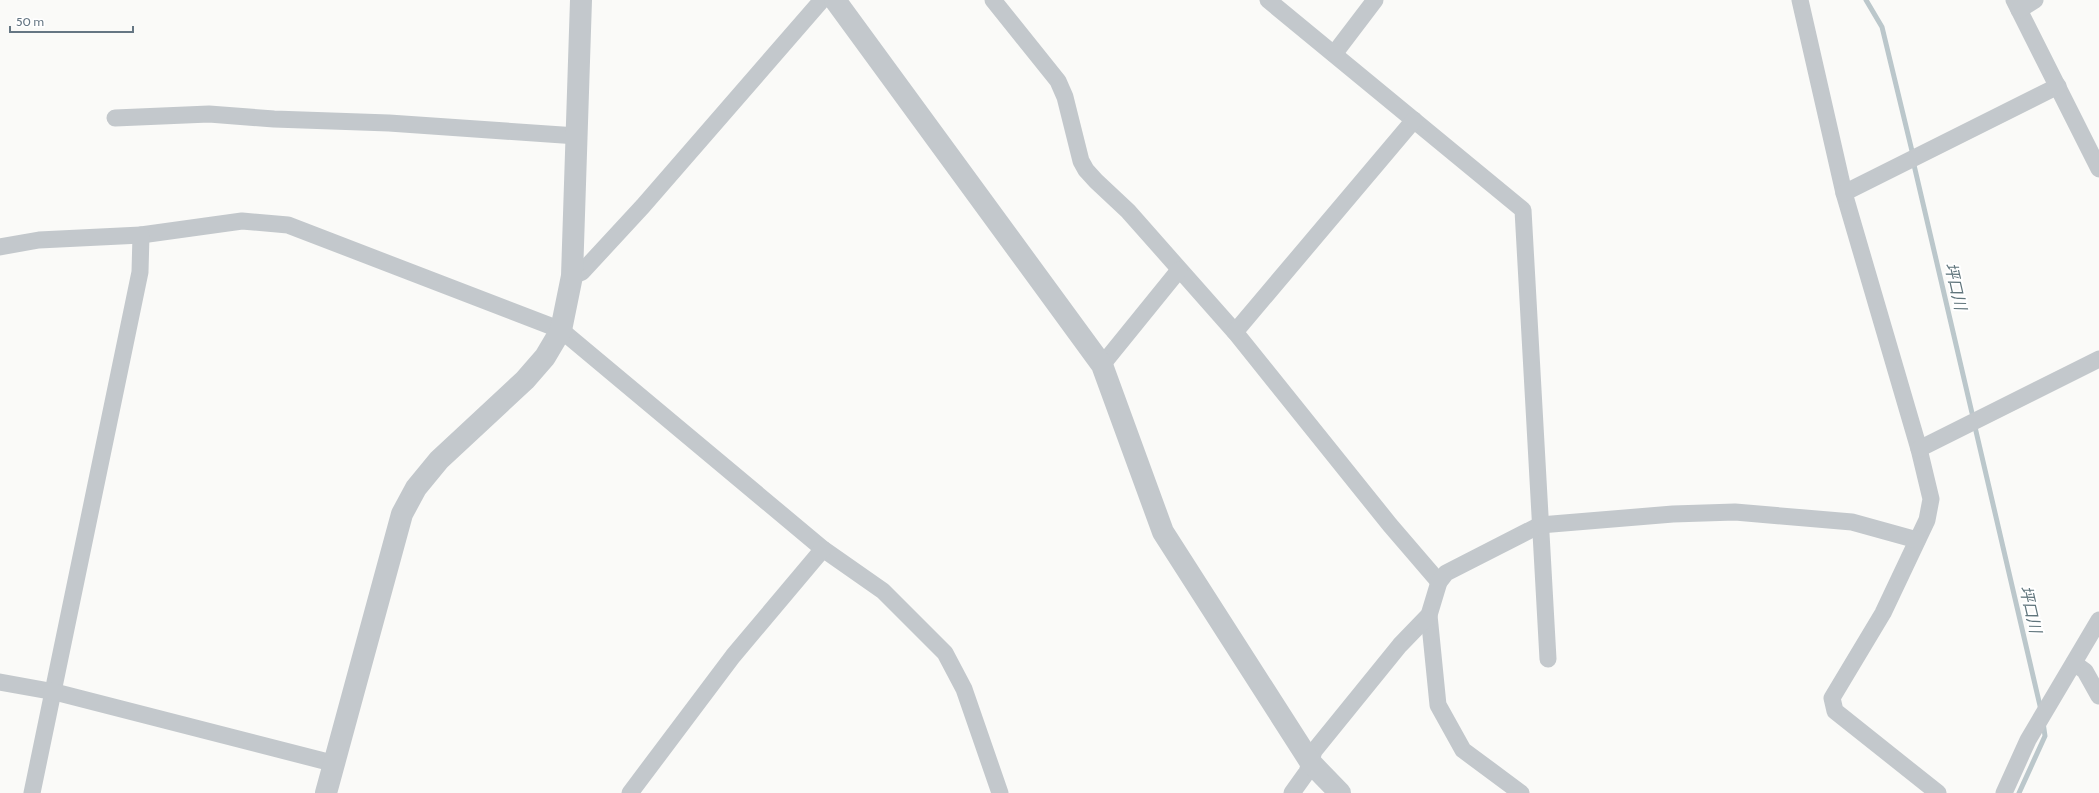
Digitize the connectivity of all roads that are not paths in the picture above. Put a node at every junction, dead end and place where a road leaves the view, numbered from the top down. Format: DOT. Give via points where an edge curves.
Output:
graph roads {
  1 [pos="581,0"];
  2 [pos="822,0"];
  3 [pos="835,0"];
  4 [pos="993,0"];
  5 [pos="1268,0"];
  6 [pos="1376,0"];
  7 [pos="1800,0"];
  8 [pos="2035,0"];
  9 [pos="2017,5"];
  10 [pos="1334,54"];
  11 [pos="2058,86"];
  12 [pos="115,118"];
  13 [pos="1414,120"];
  14 [pos="577,136"];
  15 [pos="2092,138"];
  16 [pos="2099,169"];
  17 [pos="1844,193"];
  18 [pos="141,235"];
  19 [pos="0,247"];
  20 [pos="1179,270"];
  21 [pos="572,276"];
  22 [pos="561,330"];
  23 [pos="1235,332"];
  24 [pos="2099,359"];
  25 [pos="1102,365"];
  26 [pos="1919,449"];
  27 [pos="1540,525"];
  28 [pos="1917,540"];
  29 [pos="823,549"];
  30 [pos="1439,582"];
  31 [pos="1429,615"];
  32 [pos="2099,620"];
  33 [pos="1548,659"];
  34 [pos="2074,663"];
  35 [pos="0,682"];
  36 [pos="54,692"];
  37 [pos="2099,696"];
  38 [pos="332,763"];
  39 [pos="1311,763"];
  40 [pos="32,793"];
  41 [pos="326,793"];
  42 [pos="630,793"];
  43 [pos="1000,793"];
  44 [pos="1292,793"];
  45 [pos="1340,793"];
  46 [pos="1521,793"];
  47 [pos="1938,793"];
  48 [pos="2004,793"];
  1 -- 14 [label="street"];
  2 -- 21 [label="street" via="643,206 582,272"];
  3 -- 25 [label="street"];
  4 -- 20 [label="street" via="1058,81 1086,170 1128,211"];
  5 -- 10 [label="street"];
  6 -- 10 [label="street"];
  7 -- 17 [label="street"];
  8 -- 9 [label="street"];
  9 -- 11 [label="street"];
  10 -- 13 [label="street"];
  11 -- 15 [label="street"];
  11 -- 17 [label="street"];
  12 -- 14 [label="street" via="209,114"];
  13 -- 23 [label="street"];
  13 -- 27 [label="street" via="1523,210"];
  14 -- 21 [label="street"];
  15 -- 16 [label="street"];
  17 -- 26 [label="street"];
  18 -- 19 [label="street" via="39,240"];
  18 -- 22 [label="street" via="242,221 288,225"];
  18 -- 36 [label="street" via="140,272"];
  20 -- 23 [label="street"];
  20 -- 25 [label="street"];
  21 -- 22 [label="street"];
  22 -- 29 [label="street"];
  22 -- 38 [label="street" via="545,357 525,380 439,460 413,494 402,514"];
  23 -- 30 [label="street"];
  24 -- 26 [label="street"];
  25 -- 39 [label="street" via="1163,532"];
  26 -- 28 [label="street" via="1931,499 1927,520"];
  27 -- 28 [label="street" via="1673,514 1735,512 1852,522"];
  27 -- 30 [label="street" via="1446,574"];
  27 -- 33 [label="street"];
  28 -- 47 [label="street" via="1883,613 1832,698 1835,711"];
  29 -- 42 [label="street" via="733,656"];
  29 -- 43 [label="street" via="883,591 945,653 964,689"];
  30 -- 31 [label="street"];
  31 -- 39 [label="street" via="1400,645 1314,751"];
  31 -- 46 [label="street" via="1438,705 1463,750"];
  32 -- 34 [label="street"];
  34 -- 37 [label="street" via="2085,671"];
  34 -- 48 [label="street" via="2037,727"];
  35 -- 36 [label="street"];
  36 -- 38 [label="street"];
  36 -- 40 [label="street"];
  38 -- 41 [label="street"];
  39 -- 44 [label="street"];
  39 -- 45 [label="street"];
}
